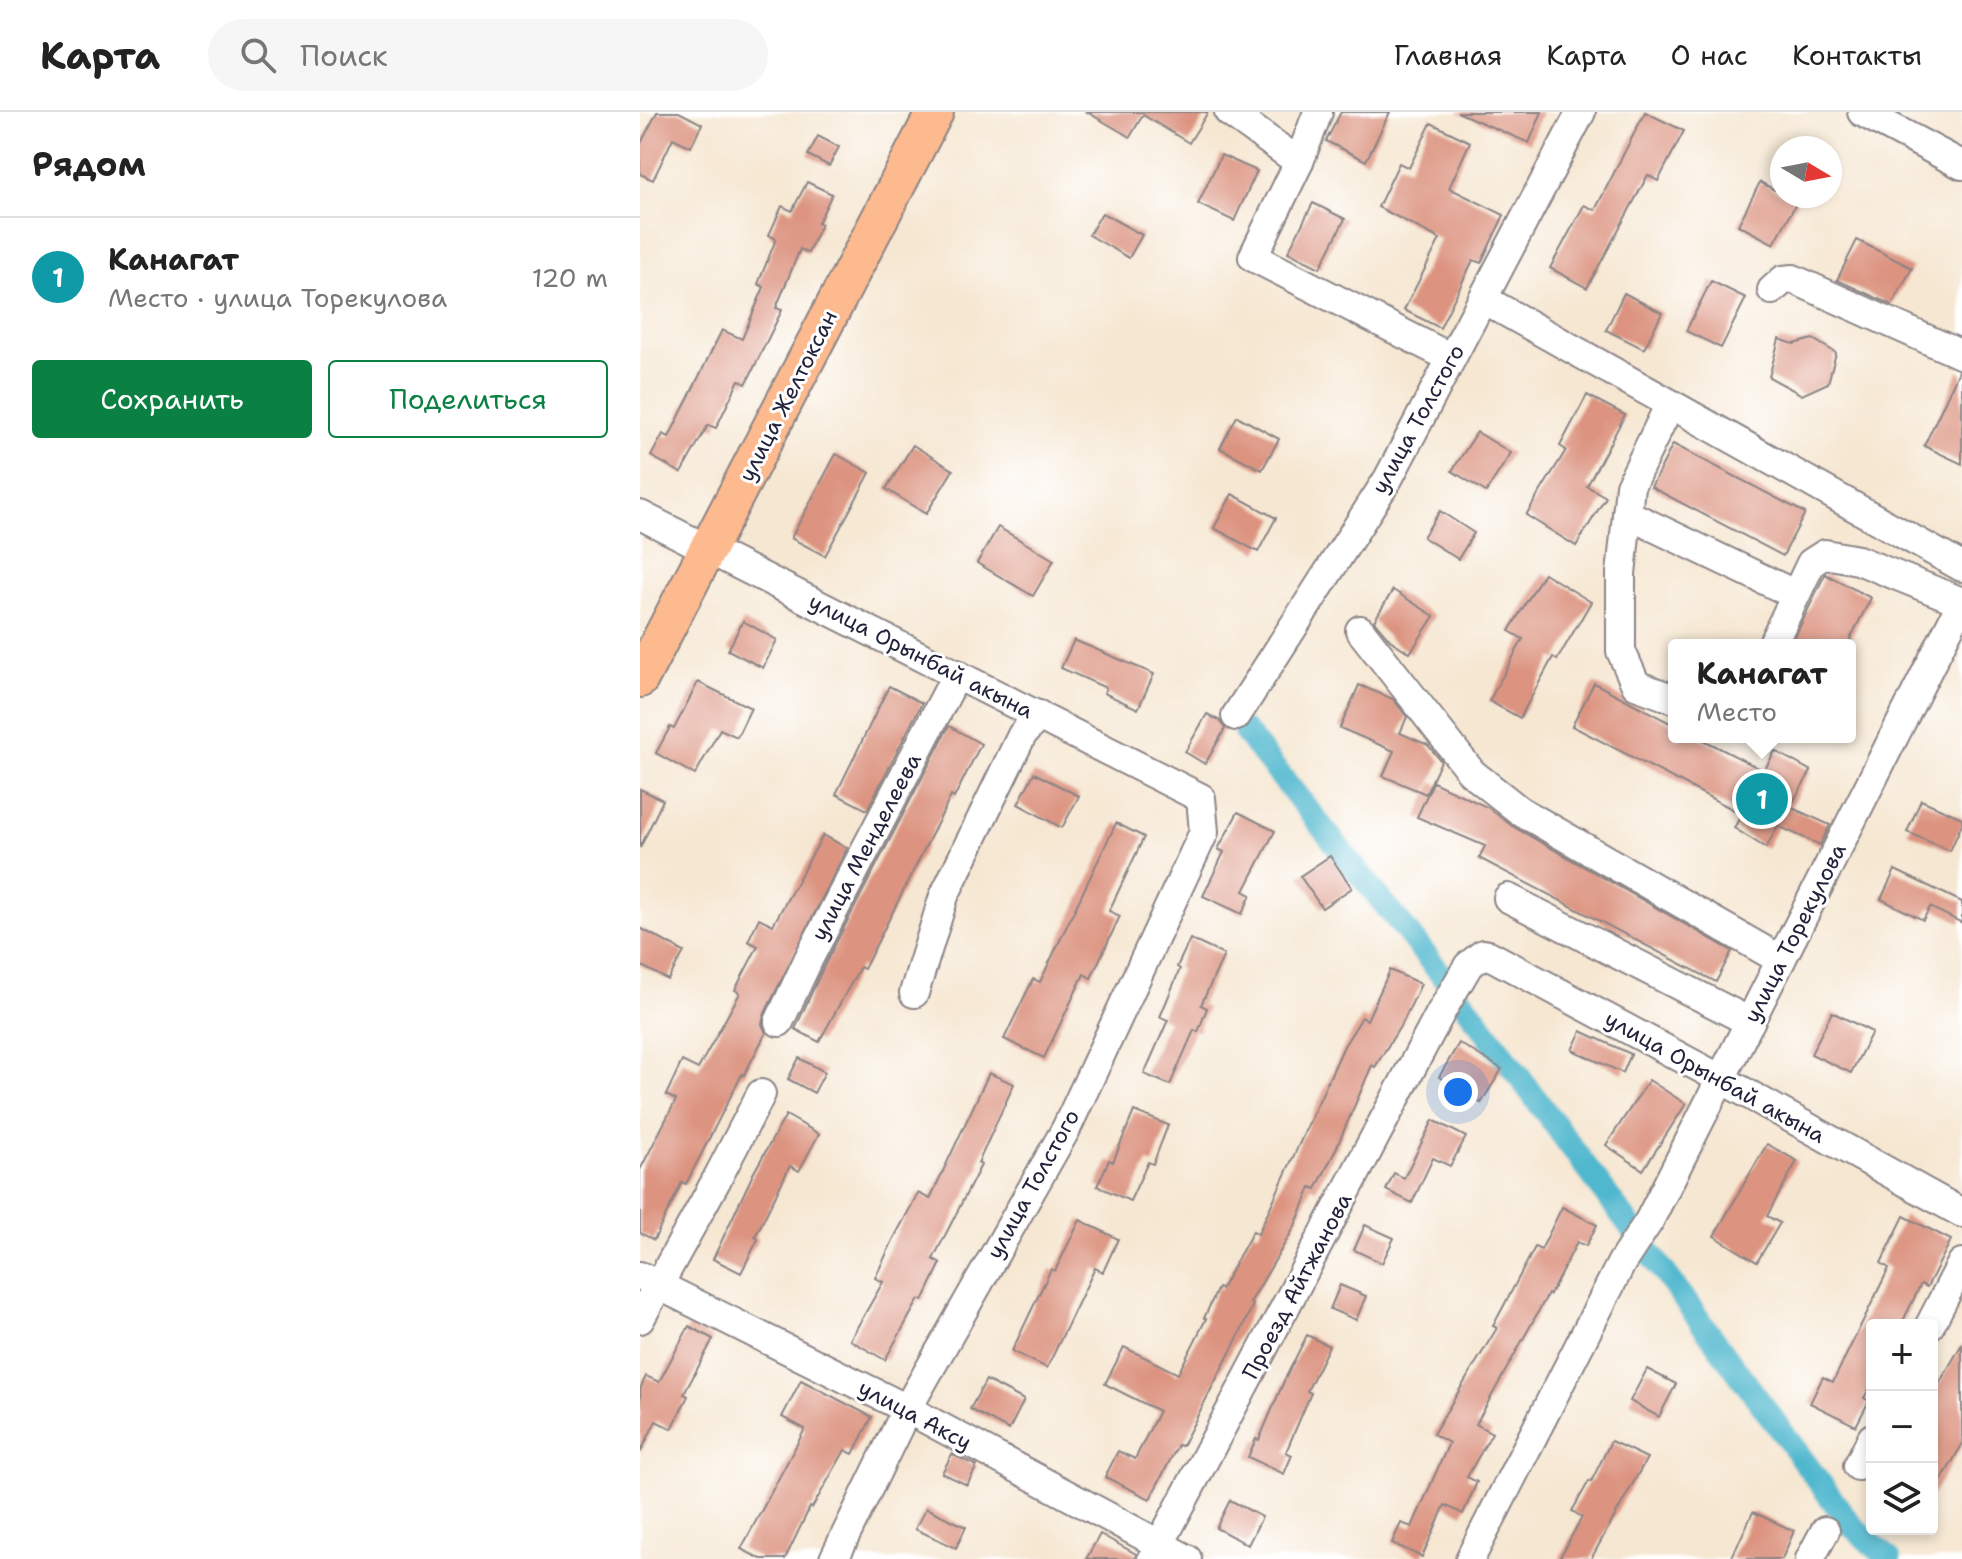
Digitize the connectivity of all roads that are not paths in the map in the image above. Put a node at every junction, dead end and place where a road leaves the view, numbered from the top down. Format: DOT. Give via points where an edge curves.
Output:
graph roads {
  1 [pos="935,112"];
  2 [pos="1229,112"];
  3 [pos="1318,112"];
  4 [pos="1581,112"];
  5 [pos="1862,112"];
  6 [pos="1299,162"];
  7 [pos="1962,165"];
  8 [pos="1772,290"];
  9 [pos="1483,299"];
  10 [pos="1962,355"];
  11 [pos="1451,358"];
  12 [pos="1670,404"];
  13 [pos="1627,514"];
  14 [pos="640,515"];
  15 [pos="708,549"];
  16 [pos="1962,567"];
  17 [pos="1794,594"];
  18 [pos="1962,602"];
  19 [pos="1360,630"];
  20 [pos="1775,639"];
  21 [pos="957,674"];
  22 [pos="640,679"];
  23 [pos="1668,697"];
  24 [pos="1039,715"];
  25 [pos="1236,716"];
  26 [pos="1201,798"];
  27 [pos="1508,898"];
  28 [pos="1781,960"];
  29 [pos="1468,966"];
  30 [pos="914,993"];
  31 [pos="779,1022"];
  32 [pos="1750,1022"];
  33 [pos="1721,1079"];
  34 [pos="761,1094"];
  35 [pos="1962,1213"];
  36 [pos="1962,1263"];
  37 [pos="649,1280"];
  38 [pos="640,1319"];
  39 [pos="1933,1319"];
  40 [pos="907,1409"];
  41 [pos="1866,1450"];
  42 [pos="1858,1466"];
  43 [pos="1825,1531"];
  44 [pos="1156,1552"];
  45 [pos="834,1559"];
  46 [pos="1187,1559"];
  47 [pos="1470,1559"];
  48 [pos="1810,1559"];
  1 -- 15 [label="main road, улица Желтоксан"];
  2 -- 6 [label="street"];
  3 -- 6 [label="street"];
  4 -- 9 [label="street, улица Толстого"];
  5 -- 7 [label="street"];
  6 -- 11 [label="street" via="1253,257"];
  8 -- 10 [label="street" via="1793,279"];
  9 -- 11 [label="street, улица Толстого"];
  9 -- 12 [label="street"];
  11 -- 25 [label="street, улица Толстого" via="1388,479"];
  12 -- 13 [label="street" via="1630,486"];
  12 -- 16 [label="street"];
  13 -- 17 [label="street"];
  13 -- 23 [label="street" via="1621,651 1636,685"];
  14 -- 15 [label="street, улица Орынбай акына"];
  15 -- 21 [label="street, улица Орынбай акына"];
  15 -- 22 [label="main road, улица Желтоксан"];
  17 -- 18 [label="street" via="1811,563 1825,554 1858,560"];
  17 -- 20 [label="street"];
  18 -- 28 [label="street, улица Торекулова"];
  19 -- 28 [label="street" via="1472,773 1500,797"];
  21 -- 24 [label="street, улица Орынбай акына"];
  21 -- 31 [label="street, улица Менделеева"];
  24 -- 26 [label="street, улица Орынбай акына"];
  24 -- 30 [label="street" via="1022,735 944,896"];
  26 -- 40 [label="street, улица Толстого" via="1204,832 1066,1129"];
  27 -- 32 [label="street"];
  28 -- 32 [label="street, улица Торекулова"];
  29 -- 33 [label="street, улица Орынбай акына" via="1489,955"];
  29 -- 44 [label="street, Проезд Айтжанова"];
  32 -- 33 [label="street, улица Торекулова"];
  33 -- 35 [label="street, улица Орынбай акына"];
  33 -- 47 [label="street, улица Торекулова"];
  34 -- 37 [label="street" via="717,1179"];
  36 -- 39 [label="street"];
  37 -- 38 [label="street"];
  37 -- 40 [label="street, улица Аксу"];
  40 -- 44 [label="street, улица Аксу"];
  40 -- 45 [label="street, улица Толстого"];
  41 -- 42 [label="street"];
  43 -- 48 [label="street"];
  44 -- 46 [label="street, улица Аксу"];
}
